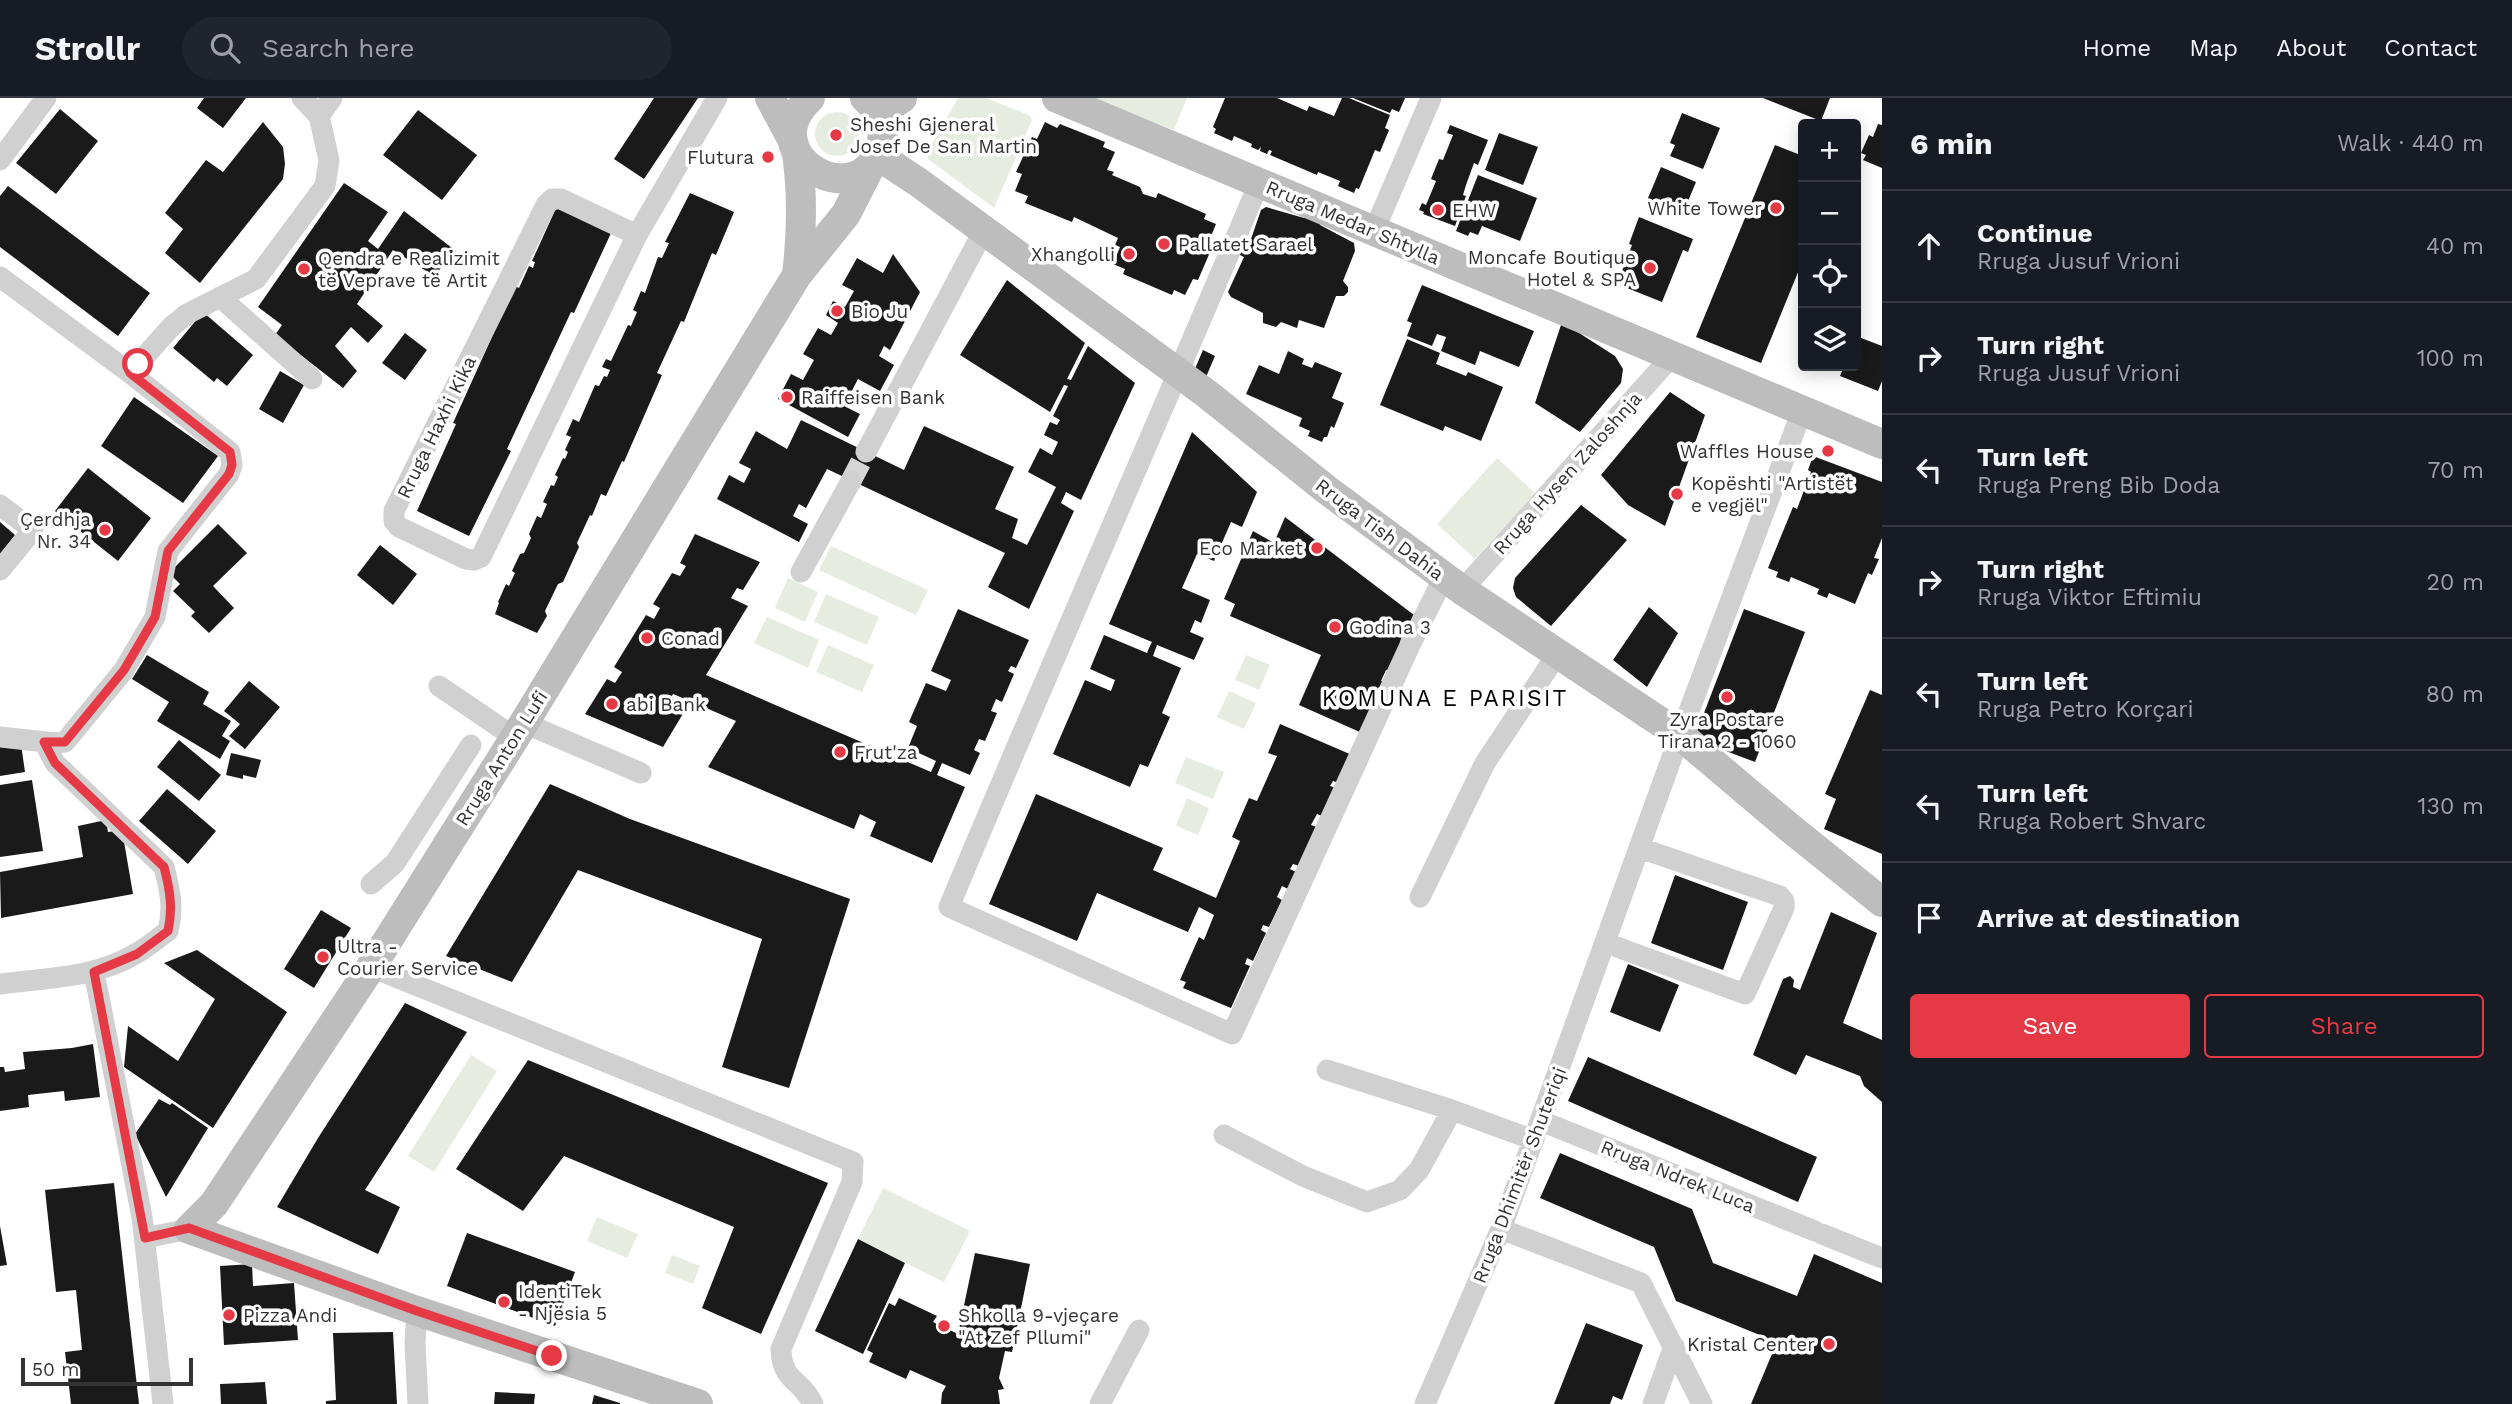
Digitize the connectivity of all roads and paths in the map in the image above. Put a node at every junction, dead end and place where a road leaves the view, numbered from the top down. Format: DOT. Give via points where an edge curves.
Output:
graph roads {
  1 [pos="46,98"];
  2 [pos="302,98"];
  3 [pos="332,98"];
  4 [pos="717,98"];
  5 [pos="770,98"];
  6 [pos="810,98"];
  7 [pos="1057,98"];
  8 [pos="1431,98"];
  9 [pos="882,103"];
  10 [pos="319,116"];
  11 [pos="795,147"];
  12 [pos="875,159"];
  13 [pos="0,160"];
  14 [pos="1259,183"];
  15 [pos="984,230"];
  16 [pos="1374,231"];
  17 [pos="636,235"];
  18 [pos="797,275"];
  19 [pos="0,277"];
  20 [pos="220,297"];
  21 [pos="1672,356"];
  22 [pos="130,373"];
  23 [pos="1179,374"];
  24 [pos="312,379"];
  25 [pos="1802,411"];
  26 [pos="1882,444"];
  27 [pos="866,452"];
  28 [pos="851,481"];
  29 [pos="0,505"];
  30 [pos="0,570"];
  31 [pos="802,572"];
  32 [pos="1452,584"];
  33 [pos="1558,653"];
  34 [pos="439,686"];
  35 [pos="519,730"];
  36 [pos="1680,736"];
  37 [pos="0,737"];
  38 [pos="44,742"];
  39 [pos="471,745"];
  40 [pos="641,772"];
  41 [pos="1640,848"];
  42 [pos="371,884"];
  43 [pos="1420,897"];
  44 [pos="1882,902"];
  45 [pos="1606,943"];
  46 [pos="371,967"];
  47 [pos="94,972"];
  48 [pos="0,984"];
  49 [pos="1327,1070"];
  50 [pos="1452,1110"];
  51 [pos="1538,1130"];
  52 [pos="1224,1135"];
  53 [pos="189,1228"];
  54 [pos="1501,1229"];
  55 [pos="145,1238"];
  56 [pos="1882,1258"];
  57 [pos="417,1311"];
  58 [pos="1139,1330"];
  59 [pos="1674,1346"];
  60 [pos="163,1404"];
  61 [pos="418,1404"];
  62 [pos="698,1404"];
  63 [pos="813,1404"];
  64 [pos="1100,1404"];
  65 [pos="1424,1404"];
  66 [pos="1653,1404"];
  67 [pos="1702,1404"];
  1 -- 13 [label="street"];
  2 -- 10 [label="street"];
  3 -- 10 [label="street"];
  4 -- 17 [label="street, Rruga Haxhi Kika"];
  5 -- 11 [label="street"];
  6 -- 11 [label="street" via="796,116"];
  7 -- 14 [label="street, Rruga Medar Shtylla"];
  8 -- 16 [label="street"];
  9 -- 12 [label="street" via="883,139"];
  10 -- 20 [label="street" via="329,160 325,186 256,279"];
  11 -- 12 [label="street" via="814,172 839,179 863,171"];
  11 -- 18 [label="street, Rruga Anton Lufi" via="802,200"];
  12 -- 15 [label="street, Rruga Tish Dahia"];
  12 -- 18 [label="street, Rruga Anton Lufi" via="846,214"];
  14 -- 16 [label="street, Rruga Medar Shtylla"];
  14 -- 23 [label="street"];
  15 -- 23 [label="street, Rruga Tish Dahia"];
  15 -- 27 [label="street"];
  16 -- 21 [label="street, Rruga Medar Shtylla"];
  17 -- 17 [label="street, Rruga Haxhi Kika" via="561,199 552,199 547,205 394,511 399,527 466,559 481,557"];
  18 -- 35 [label="street, Rruga Anton Lufi"];
  19 -- 22 [label="street"];
  20 -- 22 [label="street" via="171,327"];
  20 -- 24 [label="street"];
  21 -- 25 [label="street, Rruga Medar Shtylla"];
  21 -- 32 [label="street, Rruga Hysen Zaloshnja"];
  22 -- 38 [label="street" via="230,452 232,465 168,551 155,617 124,670 65,742"];
  23 -- 32 [label="street, Rruga Tish Dahia"];
  23 -- 32 [label="street, Rruga Hysen Zaloshnja" via="949,907 1232,1034 1411,643"];
  25 -- 26 [label="street, Rruga Medar Shtylla"];
  25 -- 36 [label="street, Rruga Dhimitër Shuteriqi"];
  28 -- 31 [label="street"];
  29 -- 30 [label="street" via="33,530"];
  32 -- 33 [label="street, Rruga Tish Dahia"];
  33 -- 36 [label="street, Rruga Tish Dahia"];
  33 -- 43 [label="street" via="1485,763"];
  34 -- 35 [label="street"];
  35 -- 40 [label="street"];
  35 -- 46 [label="street, Rruga Anton Lufi"];
  36 -- 41 [label="street, Rruga Dhimitër Shuteriqi"];
  36 -- 44 [label="street, Rruga Tish Dahia"];
  37 -- 38 [label="street"];
  38 -- 47 [label="street" via="55,763 164,867 171,891 168,931 137,954"];
  39 -- 42 [label="street" via="395,863"];
  41 -- 45 [label="street, Rruga Dhimitër Shuteriqi"];
  41 -- 45 [label="street" via="1780,896 1784,908 1745,994"];
  45 -- 51 [label="street, Rruga Dhimitër Shuteriqi"];
  46 -- 53 [label="street, Rruga Anton Lufi" via="214,1204"];
  46 -- 63 [label="street" via="853,1162 852,1182 781,1349 782,1366"];
  47 -- 48 [label="street"];
  47 -- 55 [label="street"];
  49 -- 50 [label="street, Rruga Ndrek Luca"];
  50 -- 51 [label="street, Rruga Ndrek Luca"];
  50 -- 52 [label="street" via="1419,1170 1400,1190 1367,1202 1303,1176"];
  51 -- 54 [label="street, Rruga Dhimitër Shuteriqi"];
  51 -- 56 [label="street, Rruga Ndrek Luca"];
  53 -- 55 [label="street"];
  53 -- 57 [label="street"];
  54 -- 59 [label="street" via="1641,1283"];
  54 -- 65 [label="street, Rruga Dhimitër Shuteriqi"];
  55 -- 60 [label="street"];
  57 -- 61 [label="street"];
  57 -- 62 [label="street"];
  58 -- 64 [label="street"];
  59 -- 66 [label="street"];
  59 -- 67 [label="street"];
}
